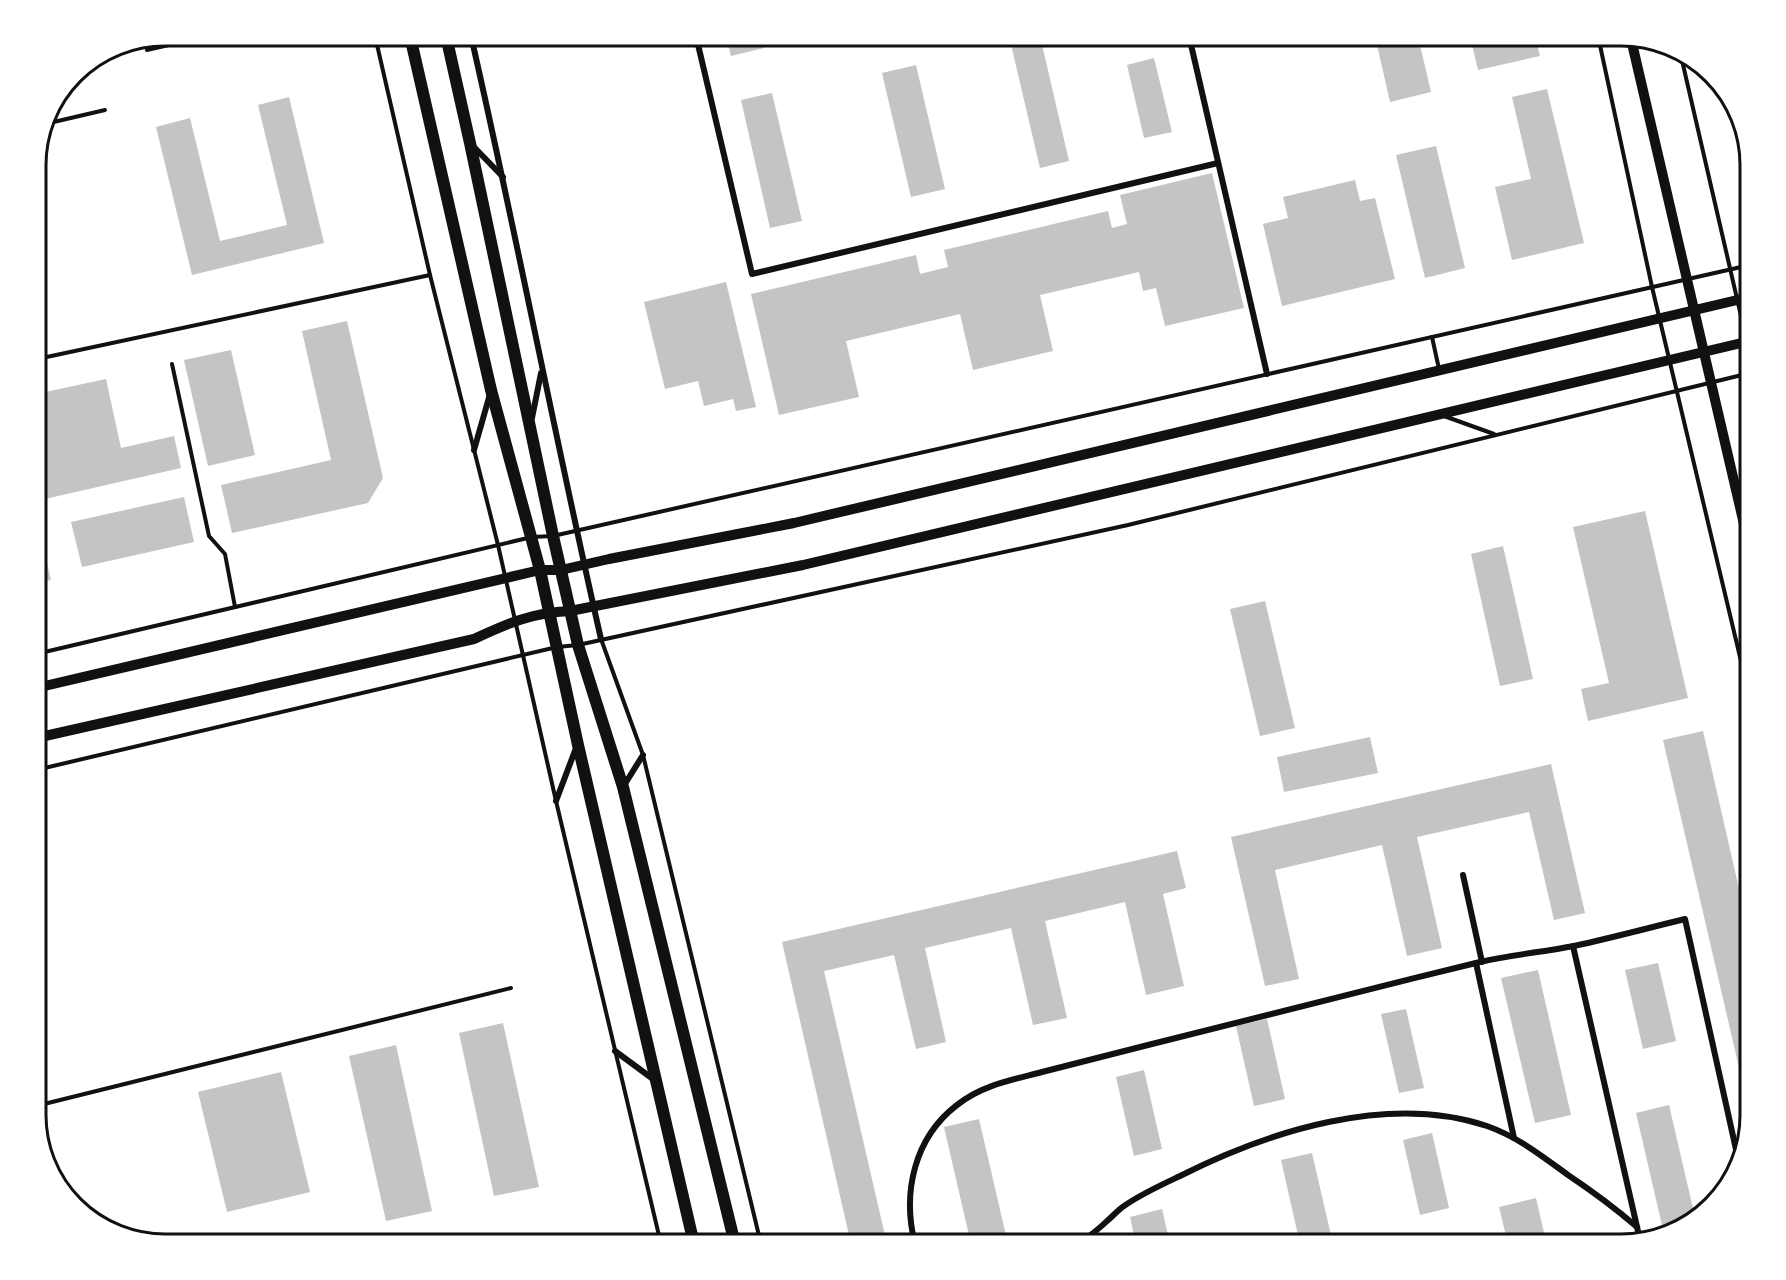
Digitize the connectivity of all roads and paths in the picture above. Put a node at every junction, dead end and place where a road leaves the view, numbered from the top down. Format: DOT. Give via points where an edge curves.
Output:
graph roads {
  1 [pos="1191,46"];
  2 [pos="1600,46"];
  3 [pos="160,47"];
  4 [pos="377,47"];
  5 [pos="412,47"];
  6 [pos="448,47"];
  7 [pos="474,47"];
  8 [pos="699,47"];
  9 [pos="1633,48"];
  10 [pos="147,50"];
  11 [pos="1683,65"];
  12 [pos="105,110"];
  13 [pos="55,122"];
  14 [pos="470,143"];
  15 [pos="1218,163"];
  16 [pos="504,178"];
  17 [pos="1740,267"];
  18 [pos="1730,269"];
  19 [pos="430,275"];
  20 [pos="1687,279"];
  21 [pos="1652,287"];
  22 [pos="1740,299"];
  23 [pos="1737,300"];
  24 [pos="1694,310"];
  25 [pos="1740,310"];
  26 [pos="1659,318"];
  27 [pos="1432,337"];
  28 [pos="1740,344"];
  29 [pos="1704,352"];
  30 [pos="47,357"];
  31 [pos="1670,360"];
  32 [pos="172,364"];
  33 [pos="542,369"];
  34 [pos="1439,369"];
  35 [pos="1267,374"];
  36 [pos="1740,374"];
  37 [pos="1710,381"];
  38 [pos="491,390"];
  39 [pos="1677,390"];
  40 [pos="1438,414"];
  41 [pos="530,425"];
  42 [pos="1495,435"];
  43 [pos="474,450"];
  44 [pos="1740,508"];
  45 [pos="576,531"];
  46 [pos="553,536"];
  47 [pos="532,537"];
  48 [pos="498,545"];
  49 [pos="584,565"];
  50 [pos="540,570"];
  51 [pos="561,570"];
  52 [pos="506,578"];
  53 [pos="594,606"];
  54 [pos="235,607"];
  55 [pos="570,611"];
  56 [pos="550,612"];
  57 [pos="516,620"];
  58 [pos="601,639"];
  59 [pos="578,645"];
  60 [pos="557,647"];
  61 [pos="47,651"];
  62 [pos="524,655"];
  63 [pos="1740,657"];
  64 [pos="47,685"];
  65 [pos="47,736"];
  66 [pos="578,745"];
  67 [pos="643,755"];
  68 [pos="47,767"];
  69 [pos="623,788"];
  70 [pos="556,801"];
  71 [pos="1463,875"];
  72 [pos="1573,946"];
  73 [pos="1479,962"];
  74 [pos="511,988"];
  75 [pos="615,1051"];
  76 [pos="656,1081"];
  77 [pos="47,1103"];
  78 [pos="1514,1138"];
  79 [pos="1735,1145"];
  80 [pos="1637,1227"];
  81 [pos="1638,1232"];
  82 [pos="659,1234"];
  83 [pos="692,1234"];
  84 [pos="733,1234"];
  85 [pos="759,1234"];
  86 [pos="913,1234"];
  87 [pos="1091,1234"];
  1 -- 15 [label="street"];
  2 -- 21 [label="lane"];
  3 -- 10 [label="lane"];
  4 -- 19 [label="lane"];
  5 -- 38 [label="main road"];
  6 -- 14 [label="main road"];
  7 -- 16 [label="street"];
  8 -- 15 [label="street" via="752,274"];
  9 -- 20 [label="street"];
  11 -- 18 [label="lane"];
  12 -- 13 [label="lane"];
  14 -- 16 [label="street"];
  14 -- 41 [label="main road"];
  15 -- 35 [label="street"];
  16 -- 33 [label="street"];
  17 -- 18 [label="lane"];
  18 -- 20 [label="lane"];
  18 -- 23 [label="lane"];
  19 -- 30 [label="lane"];
  19 -- 43 [label="lane"];
  20 -- 21 [label="lane"];
  20 -- 24 [label="street"];
  21 -- 26 [label="lane"];
  21 -- 27 [label="lane"];
  22 -- 23 [label="street"];
  23 -- 24 [label="street"];
  23 -- 25 [label="lane"];
  24 -- 26 [label="street"];
  24 -- 29 [label="street"];
  26 -- 31 [label="lane"];
  26 -- 34 [label="street"];
  27 -- 34 [label="lane"];
  27 -- 35 [label="lane"];
  28 -- 29 [label="street"];
  29 -- 31 [label="street"];
  29 -- 37 [label="street"];
  31 -- 39 [label="lane"];
  31 -- 40 [label="street"];
  32 -- 54 [label="lane" via="209,537 225,554"];
  33 -- 41 [label="street"];
  33 -- 45 [label="street"];
  34 -- 49 [label="street" via="794,523"];
  35 -- 45 [label="lane"];
  36 -- 37 [label="lane"];
  37 -- 39 [label="lane"];
  37 -- 44 [label="street"];
  38 -- 43 [label="street"];
  38 -- 47 [label="main road"];
  39 -- 42 [label="lane"];
  39 -- 63 [label="lane"];
  40 -- 42 [label="lane"];
  40 -- 53 [label="street" via="803,565"];
  41 -- 46 [label="main road"];
  42 -- 58 [label="lane" via="1128,525"];
  43 -- 48 [label="lane"];
  45 -- 46 [label="lane"];
  45 -- 49 [label="street"];
  46 -- 47 [label="lane"];
  46 -- 51 [label="main road"];
  47 -- 48 [label="lane"];
  47 -- 50 [label="main road"];
  48 -- 52 [label="lane"];
  48 -- 54 [label="lane"];
  49 -- 51 [label="street"];
  49 -- 53 [label="street"];
  50 -- 51 [label="street"];
  50 -- 52 [label="street"];
  50 -- 56 [label="main road"];
  51 -- 55 [label="main road"];
  52 -- 57 [label="lane"];
  52 -- 64 [label="street"];
  53 -- 55 [label="street"];
  53 -- 58 [label="street"];
  54 -- 61 [label="lane"];
  55 -- 56 [label="street"];
  55 -- 59 [label="main road"];
  56 -- 57 [label="street"];
  56 -- 60 [label="main road"];
  57 -- 62 [label="lane"];
  57 -- 65 [label="street" via="474,639"];
  58 -- 59 [label="lane"];
  58 -- 67 [label="lane"];
  59 -- 60 [label="lane"];
  59 -- 69 [label="main road"];
  60 -- 62 [label="lane"];
  60 -- 66 [label="main road"];
  62 -- 68 [label="lane"];
  62 -- 70 [label="lane"];
  66 -- 70 [label="street"];
  66 -- 76 [label="main road"];
  67 -- 69 [label="street"];
  67 -- 85 [label="lane"];
  69 -- 84 [label="main road"];
  70 -- 75 [label="lane"];
  71 -- 73 [label="street"];
  72 -- 73 [label="street"];
  72 -- 79 [label="street" via="1685,919"];
  72 -- 80 [label="street"];
  73 -- 78 [label="street"];
  73 -- 86 [label="street" via="1094,1058 999,1083 969,1096 949,1112 924,1145 909,1193"];
  74 -- 77 [label="lane"];
  75 -- 76 [label="street"];
  75 -- 82 [label="lane"];
  76 -- 83 [label="main road"];
  78 -- 80 [label="street" via="1547,1158"];
  78 -- 87 [label="street" via="1464,1120 1414,1114 1349,1119 1288,1131 1233,1150 1164,1184 1122,1206"];
  80 -- 81 [label="street"];
}
